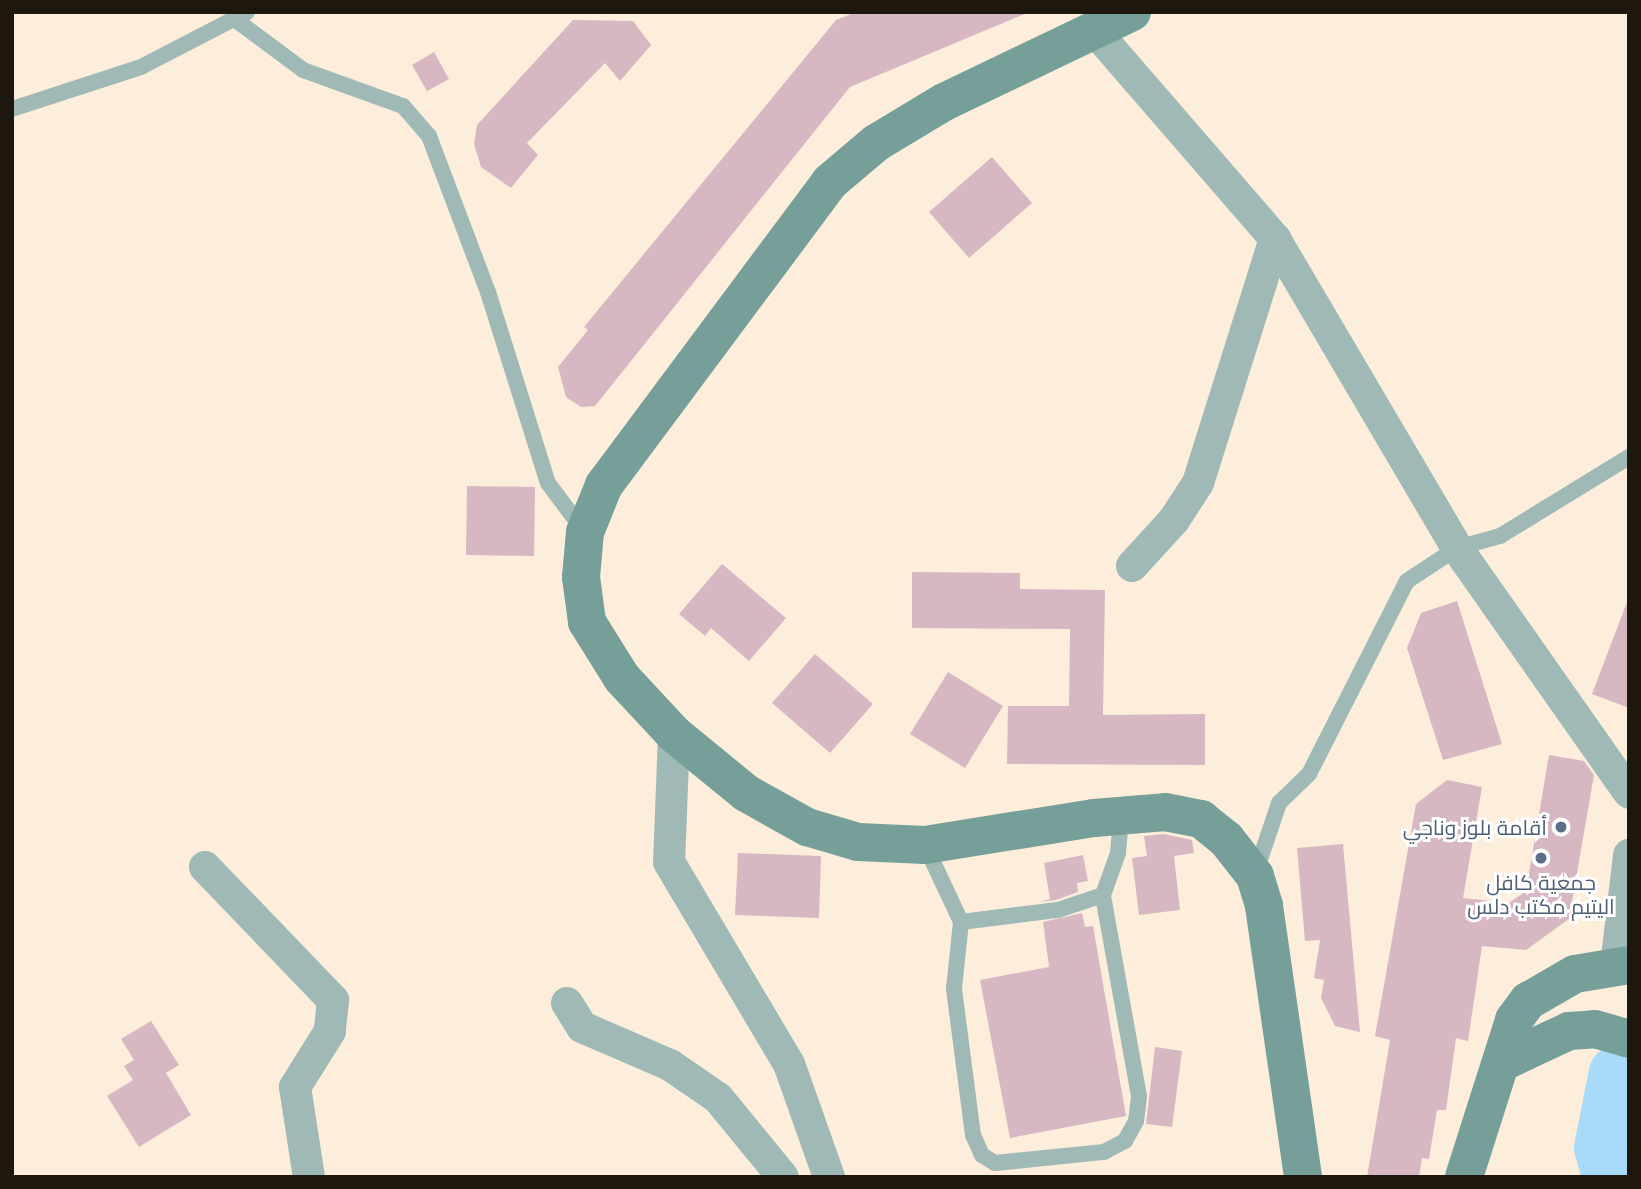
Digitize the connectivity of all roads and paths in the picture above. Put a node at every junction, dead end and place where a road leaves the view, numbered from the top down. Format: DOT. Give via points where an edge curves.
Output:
graph roads {
  1 [pos="1132,12"];
  2 [pos="242,16"];
  3 [pos="1096,32"];
  4 [pos="12,109"];
  5 [pos="1275,239"];
  6 [pos="1629,457"];
  7 [pos="584,533"];
  8 [pos="1457,548"];
  9 [pos="1132,566"];
  10 [pos="674,734"];
  11 [pos="1629,793"];
  12 [pos="1121,816"];
  13 [pos="925,845"];
  14 [pos="1629,855"];
  15 [pos="205,867"];
  16 [pos="1255,876"];
  17 [pos="1103,895"];
  18 [pos="961,922"];
  19 [pos="1622,965"];
  20 [pos="567,1003"];
  21 [pos="1629,1039"];
  22 [pos="1505,1061"];
  23 [pos="309,1177"];
  24 [pos="783,1177"];
  25 [pos="829,1177"];
  26 [pos="1303,1177"];
  27 [pos="1464,1177"];
  1 -- 3 [label="main road"];
  2 -- 4 [label="lane" via="141,67"];
  2 -- 7 [label="lane" via="303,70 403,106 429,136 488,292 548,483"];
  3 -- 5 [label="street"];
  3 -- 7 [label="main road" via="944,102 876,143 830,182 604,485"];
  5 -- 8 [label="street"];
  5 -- 9 [label="street" via="1198,483 1174,520"];
  6 -- 8 [label="lane" via="1500,536"];
  7 -- 10 [label="main road" via="580,577 587,622 622,678"];
  8 -- 11 [label="street"];
  8 -- 16 [label="lane" via="1406,581 1309,774 1279,803"];
  10 -- 13 [label="main road" via="746,793 807,827 858,842"];
  10 -- 25 [label="street" via="669,862 789,1065"];
  12 -- 13 [label="main road"];
  12 -- 16 [label="main road" via="1165,812 1201,819"];
  12 -- 17 [label="lane" via="1118,853"];
  13 -- 18 [label="lane"];
  14 -- 19 [label="street"];
  15 -- 23 [label="street" via="333,1000 330,1031 295,1087"];
  16 -- 26 [label="main road" via="1264,906"];
  17 -- 18 [label="lane" via="1058,910"];
  17 -- 18 [label="lane" via="1139,1096 1136,1121 1125,1141 1104,1153 995,1163 982,1155 973,1135 954,989"];
  19 -- 22 [label="main road" via="1576,974 1528,1001 1514,1020"];
  20 -- 24 [label="street" via="582,1027 670,1065 718,1098"];
  21 -- 22 [label="main road" via="1595,1029 1569,1031"];
  22 -- 27 [label="main road"];
}
